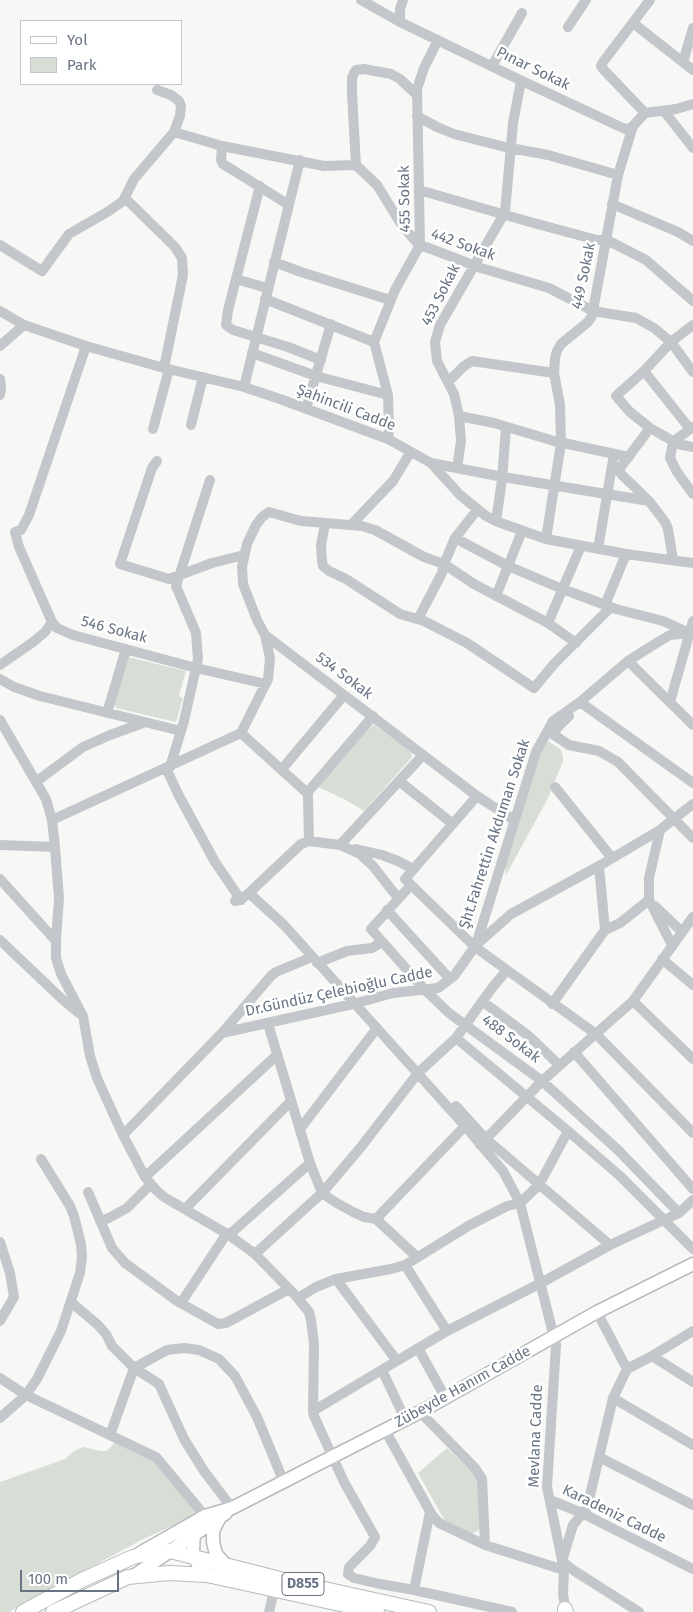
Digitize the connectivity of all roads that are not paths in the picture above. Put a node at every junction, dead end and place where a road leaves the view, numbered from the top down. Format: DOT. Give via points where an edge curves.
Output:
graph roads {
  1 [pos="361,0"];
  2 [pos="403,0"];
  3 [pos="586,0"];
  4 [pos="650,0"];
  5 [pos="522,13"];
  6 [pos="400,22"];
  7 [pos="632,23"];
  8 [pos="568,27"];
  9 [pos="693,28"];
  10 [pos="438,40"];
  11 [pos="683,62"];
  12 [pos="492,66"];
  13 [pos="693,70"];
  14 [pos="521,81"];
  15 [pos="157,90"];
  16 [pos="417,95"];
  17 [pos="693,104"];
  18 [pos="664,111"];
  19 [pos="644,113"];
  20 [pos="417,116"];
  21 [pos="633,126"];
  22 [pos="174,132"];
  23 [pos="222,146"];
  24 [pos="510,148"];
  25 [pos="693,148"];
  26 [pos="300,160"];
  27 [pos="356,166"];
  28 [pos="618,175"];
  29 [pos="260,186"];
  30 [pos="419,190"];
  31 [pos="125,198"];
  32 [pos="612,204"];
  33 [pos="289,205"];
  34 [pos="504,215"];
  35 [pos="607,240"];
  36 [pos="693,241"];
  37 [pos="0,245"];
  38 [pos="420,245"];
  39 [pos="274,262"];
  40 [pos="473,266"];
  41 [pos="236,279"];
  42 [pos="266,294"];
  43 [pos="390,300"];
  44 [pos="693,300"];
  45 [pos="593,311"];
  46 [pos="0,312"];
  47 [pos="24,324"];
  48 [pos="331,324"];
  49 [pos="693,325"];
  50 [pos="256,336"];
  51 [pos="374,342"];
  52 [pos="672,342"];
  53 [pos="0,346"];
  54 [pos="86,346"];
  55 [pos="252,353"];
  56 [pos="321,360"];
  57 [pos="167,368"];
  58 [pos="644,371"];
  59 [pos="693,372"];
  60 [pos="554,373"];
  61 [pos="316,376"];
  62 [pos="203,377"];
  63 [pos="0,379"];
  64 [pos="448,382"];
  65 [pos="244,387"];
  66 [pos="0,395"];
  67 [pos="388,395"];
  68 [pos="306,409"];
  69 [pos="459,416"];
  70 [pos="191,425"];
  71 [pos="506,427"];
  72 [pos="650,428"];
  73 [pos="692,428"];
  74 [pos="153,429"];
  75 [pos="388,439"];
  76 [pos="676,442"];
  77 [pos="561,443"];
  78 [pos="693,447"];
  79 [pos="410,453"];
  80 [pos="610,453"];
  81 [pos="629,457"];
  82 [pos="157,461"];
  83 [pos="430,463"];
  84 [pos="457,468"];
  85 [pos="503,477"];
  86 [pos="210,480"];
  87 [pos="690,484"];
  88 [pos="555,486"];
  89 [pos="606,493"];
  90 [pos="693,494"];
  91 [pos="649,501"];
  92 [pos="477,510"];
  93 [pos="496,522"];
  94 [pos="324,524"];
  95 [pos="351,525"];
  96 [pos="522,531"];
  97 [pos="455,538"];
  98 [pos="546,538"];
  99 [pos="581,546"];
  100 [pos="598,548"];
  101 [pos="626,554"];
  102 [pos="244,555"];
  103 [pos="673,560"];
  104 [pos="693,563"];
  105 [pos="444,564"];
  106 [pos="508,566"];
  107 [pos="178,576"];
  108 [pos="564,589"];
  109 [pos="496,596"];
  110 [pos="611,607"];
  111 [pos="418,619"];
  112 [pos="693,621"];
  113 [pos="52,622"];
  114 [pos="548,623"];
  115 [pos="692,634"];
  116 [pos="265,635"];
  117 [pos="576,642"];
  118 [pos="126,649"];
  119 [pos="628,662"];
  120 [pos="0,665"];
  121 [pos="196,668"];
  122 [pos="0,679"];
  123 [pos="266,684"];
  124 [pos="344,695"];
  125 [pos="580,702"];
  126 [pos="670,702"];
  127 [pos="107,713"];
  128 [pos="373,716"];
  129 [pos="0,720"];
  130 [pos="143,723"];
  131 [pos="693,725"];
  132 [pos="181,731"];
  133 [pos="241,733"];
  134 [pos="423,755"];
  135 [pos="168,767"];
  136 [pos="282,770"];
  137 [pos="37,781"];
  138 [pos="399,781"];
  139 [pos="693,783"];
  140 [pos="555,787"];
  141 [pos="307,793"];
  142 [pos="477,796"];
  143 [pos="693,804"];
  144 [pos="675,819"];
  145 [pos="52,820"];
  146 [pos="514,820"];
  147 [pos="453,824"];
  148 [pos="660,830"];
  149 [pos="693,838"];
  150 [pos="309,841"];
  151 [pos="0,845"];
  152 [pos="340,845"];
  153 [pos="55,847"];
  154 [pos="612,858"];
  155 [pos="599,866"];
  156 [pos="413,869"];
  157 [pos="0,879"];
  158 [pos="408,882"];
  159 [pos="398,898"];
  160 [pos="240,900"];
  161 [pos="649,900"];
  162 [pos="388,910"];
  163 [pos="693,917"];
  164 [pos="605,930"];
  165 [pos="682,932"];
  166 [pos="0,940"];
  167 [pos="56,940"];
  168 [pos="382,942"];
  169 [pos="672,945"];
  170 [pos="475,946"];
  171 [pos="662,958"];
  172 [pos="314,960"];
  173 [pos="507,970"];
  174 [pos="450,980"];
  175 [pos="692,982"];
  176 [pos="425,990"];
  177 [pos="482,1001"];
  178 [pos="633,1001"];
  179 [pos="354,1004"];
  180 [pos="552,1004"];
  181 [pos="83,1016"];
  182 [pos="268,1024"];
  183 [pos="466,1024"];
  184 [pos="377,1028"];
  185 [pos="222,1033"];
  186 [pos="596,1034"];
  187 [pos="456,1038"];
  188 [pos="574,1052"];
  189 [pos="277,1055"];
  190 [pos="693,1059"];
  191 [pos="559,1066"];
  192 [pos="418,1072"];
  193 [pos="542,1081"];
  194 [pos="526,1096"];
  195 [pos="291,1101"];
  196 [pos="465,1126"];
  197 [pos="300,1129"];
  198 [pos="568,1131"];
  199 [pos="693,1133"];
  200 [pos="122,1135"];
  201 [pos="482,1141"];
  202 [pos="41,1159"];
  203 [pos="310,1163"];
  204 [pos="148,1181"];
  205 [pos="540,1184"];
  206 [pos="693,1189"];
  207 [pos="88,1192"];
  208 [pos="322,1192"];
  209 [pos="693,1200"];
  210 [pos="520,1203"];
  211 [pos="185,1209"];
  212 [pos="679,1213"];
  213 [pos="376,1220"];
  214 [pos="665,1220"];
  215 [pos="100,1221"];
  216 [pos="228,1234"];
  217 [pos="0,1242"];
  218 [pos="610,1245"];
  219 [pos="693,1249"];
  220 [pos="255,1254"];
  221 [pos="418,1257"];
  222 [pos="405,1264"];
  223 [pos="693,1264"];
  224 [pos="336,1279"];
  225 [pos="540,1284"];
  226 [pos="288,1289"];
  227 [pos="298,1298"];
  228 [pos="71,1302"];
  229 [pos="182,1303"];
  230 [pos="597,1312"];
  231 [pos="0,1320"];
  232 [pos="447,1331"];
  233 [pos="693,1331"];
  234 [pos="554,1337"];
  235 [pos="418,1348"];
  236 [pos="652,1356"];
  237 [pos="397,1361"];
  238 [pos="134,1368"];
  239 [pos="627,1369"];
  240 [pos="382,1370"];
  241 [pos="0,1378"];
  242 [pos="693,1382"];
  243 [pos="26,1395"];
  244 [pos="445,1397"];
  245 [pos="613,1398"];
  246 [pos="313,1410"];
  247 [pos="420,1412"];
  248 [pos="0,1418"];
  249 [pos="405,1419"];
  250 [pos="385,1430"];
  251 [pos="110,1435"];
  252 [pos="693,1446"];
  253 [pos="332,1456"];
  254 [pos="599,1457"];
  255 [pos="283,1480"];
  256 [pos="550,1500"];
  257 [pos="693,1505"];
  258 [pos="232,1508"];
  259 [pos="430,1512"];
  260 [pos="582,1513"];
  261 [pos="201,1518"];
  262 [pos="219,1519"];
  263 [pos="193,1536"];
  264 [pos="485,1544"];
  265 [pos="174,1552"];
  266 [pos="133,1557"];
  267 [pos="194,1557"];
  268 [pos="225,1564"];
  269 [pos="563,1565"];
  270 [pos="693,1569"];
  271 [pos="207,1575"];
  272 [pos="135,1576"];
  273 [pos="274,1590"];
  274 [pos="414,1590"];
  275 [pos="61,1610"];
  276 [pos="562,1611"];
  277 [pos="24,1612"];
  278 [pos="269,1612"];
  279 [pos="378,1612"];
  280 [pos="429,1612"];
  281 [pos="512,1612"];
  282 [pos="639,1612"];
  1 -- 6 [label="street, Pınar Sokak"];
  2 -- 6 [label="street"];
  3 -- 8 [label="street"];
  4 -- 7 [label="street"];
  5 -- 12 [label="street"];
  6 -- 10 [label="street, Pınar Sokak"];
  7 -- 11 [label="street"];
  7 -- 19 [label="street" via="601,66"];
  9 -- 11 [label="street"];
  10 -- 12 [label="street, Pınar Sokak"];
  10 -- 16 [label="street, 455 Sokak" via="418,83"];
  11 -- 13 [label="street"];
  12 -- 14 [label="street, Pınar Sokak"];
  14 -- 21 [label="street, Pınar Sokak" via="625,129"];
  14 -- 24 [label="street, 453 Sokak"];
  15 -- 22 [label="street" via="175,97 181,106"];
  16 -- 20 [label="street, 455 Sokak"];
  16 -- 27 [label="street" via="391,74 364,69 354,72"];
  17 -- 18 [label="street"];
  18 -- 19 [label="street"];
  18 -- 25 [label="street"];
  19 -- 21 [label="street"];
  20 -- 24 [label="street" via="446,131"];
  20 -- 30 [label="street, 455 Sokak"];
  21 -- 28 [label="street, 449 Sokak"];
  22 -- 23 [label="street"];
  22 -- 31 [label="street" via="134,179"];
  23 -- 26 [label="street"];
  23 -- 29 [label="street" via="223,164"];
  24 -- 28 [label="street"];
  24 -- 34 [label="street, 453 Sokak"];
  26 -- 27 [label="street" via="324,166"];
  26 -- 33 [label="street"];
  27 -- 38 [label="street, 442 Sokak" via="377,185 401,224"];
  28 -- 32 [label="street, 449 Sokak"];
  29 -- 33 [label="street"];
  29 -- 41 [label="street"];
  30 -- 34 [label="street"];
  30 -- 38 [label="street, 455 Sokak"];
  31 -- 37 [label="street" via="115,208 69,234 42,271"];
  31 -- 57 [label="street" via="175,247 182,258 183,275"];
  32 -- 35 [label="street, 449 Sokak"];
  32 -- 36 [label="street"];
  33 -- 39 [label="street"];
  34 -- 35 [label="street"];
  34 -- 40 [label="street, 453 Sokak"];
  35 -- 44 [label="street" via="646,260"];
  35 -- 45 [label="street, 449 Sokak"];
  38 -- 40 [label="street, 442 Sokak"];
  38 -- 43 [label="street, 455 Sokak"];
  39 -- 42 [label="street"];
  39 -- 43 [label="street"];
  40 -- 45 [label="street, 442 Sokak" via="549,288"];
  40 -- 64 [label="street, 453 Sokak" via="440,325 435,342 437,361"];
  41 -- 42 [label="street"];
  41 -- 50 [label="street" via="227,326"];
  42 -- 48 [label="street"];
  42 -- 50 [label="street"];
  43 -- 51 [label="street, 455 Sokak"];
  45 -- 52 [label="street, 442 Sokak" via="636,318"];
  45 -- 60 [label="street, 449 Sokak" via="588,322 557,351"];
  46 -- 47 [label="street, Şahincili Cadde"];
  47 -- 53 [label="street"];
  47 -- 54 [label="street, Şahincili Cadde"];
  48 -- 51 [label="street"];
  48 -- 56 [label="street"];
  49 -- 52 [label="street"];
  50 -- 55 [label="street"];
  50 -- 56 [label="street"];
  51 -- 67 [label="street"];
  52 -- 58 [label="street"];
  52 -- 59 [label="street, 442 Sokak"];
  54 -- 57 [label="street, Şahincili Cadde"];
  54 -- 113 [label="street" via="29,515 21,530 15,532"];
  55 -- 61 [label="street"];
  55 -- 65 [label="street"];
  56 -- 61 [label="street"];
  57 -- 62 [label="street, Şahincili Cadde"];
  57 -- 74 [label="street"];
  58 -- 72 [label="street" via="616,396"];
  58 -- 73 [label="street"];
  60 -- 64 [label="street" via="472,361"];
  60 -- 77 [label="street, 449 Sokak" via="560,405"];
  61 -- 67 [label="street"];
  61 -- 68 [label="street"];
  62 -- 65 [label="street, Şahincili Cadde"];
  62 -- 70 [label="street"];
  63 -- 66 [label="street"];
  64 -- 69 [label="street, 453 Sokak"];
  65 -- 68 [label="street, Şahincili Cadde"];
  67 -- 75 [label="street"];
  68 -- 75 [label="street, Şahincili Cadde"];
  69 -- 71 [label="street"];
  69 -- 84 [label="street, 453 Sokak" via="461,441"];
  71 -- 77 [label="street"];
  71 -- 85 [label="street"];
  72 -- 76 [label="street"];
  72 -- 81 [label="street"];
  73 -- 76 [label="street"];
  75 -- 79 [label="street, Şahincili Cadde"];
  76 -- 78 [label="street"];
  76 -- 87 [label="street" via="670,458 674,468"];
  77 -- 80 [label="street"];
  77 -- 88 [label="street, 449 Sokak"];
  79 -- 83 [label="street, Şahincili Cadde"];
  79 -- 95 [label="street" via="393,481"];
  80 -- 81 [label="street"];
  80 -- 89 [label="street"];
  81 -- 91 [label="street" via="620,468 621,474"];
  82 -- 107 [label="street" via="120,564 169,579"];
  83 -- 84 [label="street"];
  83 -- 92 [label="street, Şahincili Cadde"];
  84 -- 85 [label="street"];
  85 -- 88 [label="street"];
  85 -- 93 [label="street"];
  86 -- 107 [label="street"];
  87 -- 90 [label="street"];
  88 -- 89 [label="street"];
  88 -- 98 [label="street, 449 Sokak"];
  89 -- 91 [label="street"];
  89 -- 100 [label="street"];
  91 -- 103 [label="street" via="668,529"];
  92 -- 93 [label="street, Şahincili Cadde"];
  92 -- 97 [label="street"];
  93 -- 96 [label="street, Şahincili Cadde"];
  94 -- 95 [label="street"];
  94 -- 102 [label="street, 534 Sokak" via="269,512 256,525"];
  94 -- 111 [label="street" via="321,544 323,566 400,614"];
  95 -- 105 [label="street" via="375,530 424,557"];
  96 -- 98 [label="street, Şahincili Cadde"];
  96 -- 106 [label="street"];
  97 -- 105 [label="street"];
  97 -- 106 [label="street"];
  98 -- 99 [label="street, Şahincili Cadde"];
  99 -- 100 [label="street, Şahincili Cadde"];
  99 -- 108 [label="street"];
  100 -- 101 [label="street, Şahincili Cadde"];
  101 -- 103 [label="street, Şahincili Cadde"];
  101 -- 110 [label="street"];
  102 -- 107 [label="street"];
  102 -- 116 [label="street, 534 Sokak" via="243,584"];
  103 -- 104 [label="street, Şahincili Cadde"];
  105 -- 109 [label="street"];
  105 -- 111 [label="street"];
  106 -- 108 [label="street"];
  106 -- 109 [label="street"];
  107 -- 121 [label="street" via="176,586 196,634"];
  108 -- 110 [label="street"];
  108 -- 114 [label="street"];
  109 -- 114 [label="street"];
  110 -- 115 [label="street"];
  110 -- 117 [label="street"];
  111 -- 117 [label="street" via="467,644 534,688"];
  112 -- 115 [label="street"];
  113 -- 118 [label="street, 546 Sokak" via="66,633"];
  113 -- 120 [label="street" via="33,642"];
  114 -- 117 [label="street"];
  115 -- 119 [label="street, Şht.Fahrettin Akduman Sokak" via="670,635"];
  115 -- 126 [label="street"];
  116 -- 123 [label="street" via="270,658"];
  116 -- 124 [label="street, 534 Sokak"];
  118 -- 121 [label="street, 546 Sokak"];
  118 -- 127 [label="street"];
  119 -- 125 [label="street, Şht.Fahrettin Akduman Sokak"];
  119 -- 126 [label="street"];
  121 -- 123 [label="street, 546 Sokak"];
  121 -- 132 [label="street"];
  122 -- 127 [label="street" via="40,696"];
  123 -- 133 [label="street"];
  124 -- 128 [label="street, 534 Sokak"];
  124 -- 136 [label="street"];
  125 -- 139 [label="street"];
  125 -- 144 [label="street" via="556,728 554,735 569,745 599,751 618,762"];
  125 -- 146 [label="street, Şht.Fahrettin Akduman Sokak" via="558,716 544,735"];
  126 -- 131 [label="street"];
  127 -- 130 [label="street"];
  128 -- 134 [label="street, 534 Sokak"];
  128 -- 141 [label="street"];
  129 -- 137 [label="street"];
  130 -- 132 [label="street"];
  130 -- 137 [label="street" via="83,748"];
  132 -- 135 [label="street"];
  133 -- 135 [label="street"];
  133 -- 136 [label="street"];
  134 -- 138 [label="street"];
  134 -- 142 [label="street, 534 Sokak"];
  135 -- 145 [label="street"];
  135 -- 160 [label="street" via="178,794"];
  136 -- 141 [label="street"];
  137 -- 145 [label="street"];
  138 -- 147 [label="street"];
  138 -- 152 [label="street"];
  140 -- 154 [label="street"];
  141 -- 150 [label="street"];
  142 -- 146 [label="street, 534 Sokak"];
  142 -- 147 [label="street, 488 Sokak"];
  143 -- 144 [label="street, Dr.Gündüz Çelebioğlu Cadde"];
  144 -- 148 [label="street, Dr.Gündüz Çelebioğlu Cadde"];
  144 -- 149 [label="street"];
  145 -- 153 [label="street"];
  146 -- 170 [label="street, Şht.Fahrettin Akduman Sokak"];
  147 -- 156 [label="street, 488 Sokak"];
  148 -- 154 [label="street, Dr.Gündüz Çelebioğlu Cadde"];
  148 -- 161 [label="street" via="649,878"];
  150 -- 152 [label="street"];
  150 -- 160 [label="street" via="301,844"];
  151 -- 153 [label="street"];
  152 -- 156 [label="street" via="382,855"];
  152 -- 159 [label="street" via="360,854"];
  153 -- 167 [label="street" via="59,898"];
  154 -- 155 [label="street, Dr.Gündüz Çelebioğlu Cadde"];
  155 -- 164 [label="street"];
  155 -- 170 [label="street, Dr.Gündüz Çelebioğlu Cadde" via="511,914"];
  156 -- 158 [label="street, 488 Sokak"];
  157 -- 167 [label="street"];
  158 -- 159 [label="street, 488 Sokak"];
  158 -- 170 [label="street"];
  159 -- 162 [label="street, 488 Sokak"];
  160 -- 172 [label="street" via="284,926"];
  161 -- 164 [label="street" via="620,923"];
  161 -- 165 [label="street"];
  161 -- 169 [label="street"];
  162 -- 168 [label="street, 488 Sokak" via="371,929"];
  162 -- 174 [label="street"];
  163 -- 165 [label="street"];
  164 -- 180 [label="street"];
  165 -- 169 [label="street"];
  166 -- 181 [label="street"];
  167 -- 181 [label="street" via="56,958 61,974"];
  168 -- 172 [label="street" via="372,948"];
  168 -- 176 [label="street, 488 Sokak"];
  169 -- 171 [label="street"];
  170 -- 173 [label="street"];
  170 -- 174 [label="street, Dr.Gündüz Çelebioğlu Cadde"];
  171 -- 175 [label="street"];
  171 -- 178 [label="street"];
  172 -- 179 [label="street"];
  172 -- 185 [label="street" via="276,972"];
  173 -- 177 [label="street"];
  173 -- 180 [label="street"];
  174 -- 176 [label="street, Dr.Gündüz Çelebioğlu Cadde" via="438,988"];
  176 -- 179 [label="street, Dr.Gündüz Çelebioğlu Cadde" via="393,993"];
  176 -- 183 [label="street, 488 Sokak"];
  177 -- 183 [label="street"];
  177 -- 191 [label="street" via="530,1037"];
  178 -- 186 [label="street"];
  178 -- 190 [label="street"];
  179 -- 182 [label="street, Dr.Gündüz Çelebioğlu Cadde"];
  179 -- 184 [label="street"];
  180 -- 186 [label="street"];
  181 -- 200 [label="street" via="97,1078"];
  182 -- 185 [label="street, Dr.Gündüz Çelebioğlu Cadde"];
  182 -- 189 [label="street"];
  183 -- 187 [label="street"];
  183 -- 193 [label="street, 488 Sokak"];
  184 -- 192 [label="street"];
  184 -- 197 [label="street"];
  185 -- 200 [label="street"];
  186 -- 188 [label="street"];
  186 -- 199 [label="street"];
  187 -- 192 [label="street"];
  187 -- 194 [label="street"];
  188 -- 191 [label="street"];
  188 -- 206 [label="street"];
  189 -- 195 [label="street"];
  189 -- 204 [label="street"];
  191 -- 193 [label="street"];
  192 -- 196 [label="street"];
  192 -- 201 [label="street" via="433,1080"];
  192 -- 208 [label="street"];
  193 -- 194 [label="street"];
  193 -- 212 [label="street, 488 Sokak" via="618,1150"];
  194 -- 198 [label="street"];
  194 -- 201 [label="street"];
  195 -- 197 [label="street"];
  195 -- 211 [label="street"];
  196 -- 201 [label="street"];
  196 -- 213 [label="street"];
  197 -- 203 [label="street"];
  198 -- 205 [label="street"];
  198 -- 214 [label="street"];
  200 -- 204 [label="street"];
  201 -- 205 [label="street"];
  201 -- 210 [label="street, Mevlana Cadde"];
  202 -- 228 [label="street" via="70,1206 81,1244 80,1272"];
  203 -- 208 [label="street"];
  203 -- 216 [label="street"];
  204 -- 211 [label="street" via="164,1197"];
  204 -- 215 [label="street" via="126,1208"];
  205 -- 210 [label="street"];
  205 -- 218 [label="street"];
  207 -- 215 [label="street"];
  208 -- 213 [label="street" via="353,1212"];
  208 -- 220 [label="street"];
  209 -- 212 [label="street"];
  210 -- 221 [label="street" via="470,1224"];
  210 -- 225 [label="street, Mevlana Cadde"];
  211 -- 216 [label="street"];
  212 -- 214 [label="street"];
  213 -- 221 [label="street"];
  214 -- 218 [label="street"];
  214 -- 219 [label="street"];
  215 -- 229 [label="street" via="118,1256"];
  216 -- 220 [label="street"];
  216 -- 229 [label="street"];
  217 -- 231 [label="street" via="14,1297"];
  218 -- 225 [label="street"];
  220 -- 226 [label="street"];
  221 -- 222 [label="street"];
  222 -- 224 [label="street"];
  222 -- 232 [label="street"];
  223 -- 230 [label="main road, Zübeyde Hanım Cadde"];
  224 -- 227 [label="street"];
  224 -- 237 [label="street"];
  225 -- 232 [label="street"];
  225 -- 234 [label="street, Mevlana Cadde"];
  226 -- 227 [label="street"];
  226 -- 229 [label="street" via="226,1323 218,1324"];
  227 -- 246 [label="street" via="309,1312 313,1329"];
  228 -- 238 [label="street" via="98,1325 112,1346"];
  228 -- 243 [label="street" via="61,1331"];
  230 -- 234 [label="main road, Zübeyde Hanım Cadde"];
  230 -- 239 [label="street"];
  232 -- 235 [label="street"];
  233 -- 236 [label="street"];
  234 -- 244 [label="main road, Zübeyde Hanım Cadde"];
  234 -- 256 [label="street, Mevlana Cadde" via="547,1487"];
  235 -- 237 [label="street"];
  235 -- 244 [label="street"];
  236 -- 239 [label="street"];
  236 -- 242 [label="street"];
  237 -- 240 [label="street"];
  238 -- 251 [label="street"];
  238 -- 255 [label="street" via="176,1348 199,1350 219,1359 235,1376 253,1409"];
  238 -- 258 [label="street" via="159,1384 184,1439"];
  239 -- 245 [label="street"];
  240 -- 246 [label="street"];
  240 -- 249 [label="street"];
  241 -- 243 [label="street"];
  243 -- 248 [label="street"];
  243 -- 251 [label="street"];
  244 -- 247 [label="main road, Zübeyde Hanım Cadde"];
  245 -- 252 [label="street"];
  245 -- 254 [label="street"];
  246 -- 253 [label="street"];
  247 -- 249 [label="main road, Zübeyde Hanım Cadde"];
  247 -- 264 [label="street" via="482,1479"];
  249 -- 250 [label="main road, Zübeyde Hanım Cadde"];
  250 -- 253 [label="main road, Zübeyde Hanım Cadde"];
  250 -- 259 [label="street"];
  251 -- 261 [label="street" via="159,1459"];
  253 -- 255 [label="main road, Zübeyde Hanım Cadde"];
  253 -- 274 [label="street" via="375,1536 349,1568 349,1576"];
  254 -- 257 [label="street"];
  254 -- 260 [label="street" via="587,1508"];
  255 -- 258 [label="main road, Zübeyde Hanım Cadde"];
  256 -- 260 [label="street, Karadeniz Cadde"];
  256 -- 269 [label="street, Mevlana Cadde"];
  258 -- 261 [label="main road, Zübeyde Hanım Cadde"];
  258 -- 262 [label="main road, Zübeyde Hanım Cadde"];
  259 -- 264 [label="street" via="438,1523"];
  259 -- 274 [label="street"];
  260 -- 269 [label="street" via="573,1525"];
  260 -- 270 [label="street, Karadeniz Cadde"];
  261 -- 263 [label="main road"];
  261 -- 266 [label="main road, Zübeyde Hanım Cadde"];
  262 -- 263 [label="main road, Zübeyde Hanım Cadde"];
  262 -- 268 [label="main road" via="213,1531 213,1542 216,1554"];
  263 -- 265 [label="main road, Zübeyde Hanım Cadde"];
  263 -- 267 [label="main road"];
  264 -- 269 [label="street"];
  265 -- 266 [label="highway, Zübeyde Hanım Cadde / D855"];
  265 -- 267 [label="highway, D855"];
  265 -- 272 [label="main road, Zübeyde Hanım Cadde"];
  266 -- 277 [label="highway, Zübeyde Hanım Cadde / D855"];
  267 -- 268 [label="highway, D855"];
  267 -- 271 [label="main road"];
  268 -- 280 [label="highway, D855"];
  269 -- 276 [label="street, Mevlana Cadde"];
  269 -- 282 [label="street"];
  271 -- 272 [label="highway, Zübeyde Hanım Cadde / D855" via="169,1573"];
  271 -- 273 [label="highway, D855"];
  272 -- 275 [label="highway, Zübeyde Hanım Cadde / D855"];
  273 -- 278 [label="street"];
  273 -- 279 [label="highway, D855"];
  274 -- 281 [label="street"];
}
